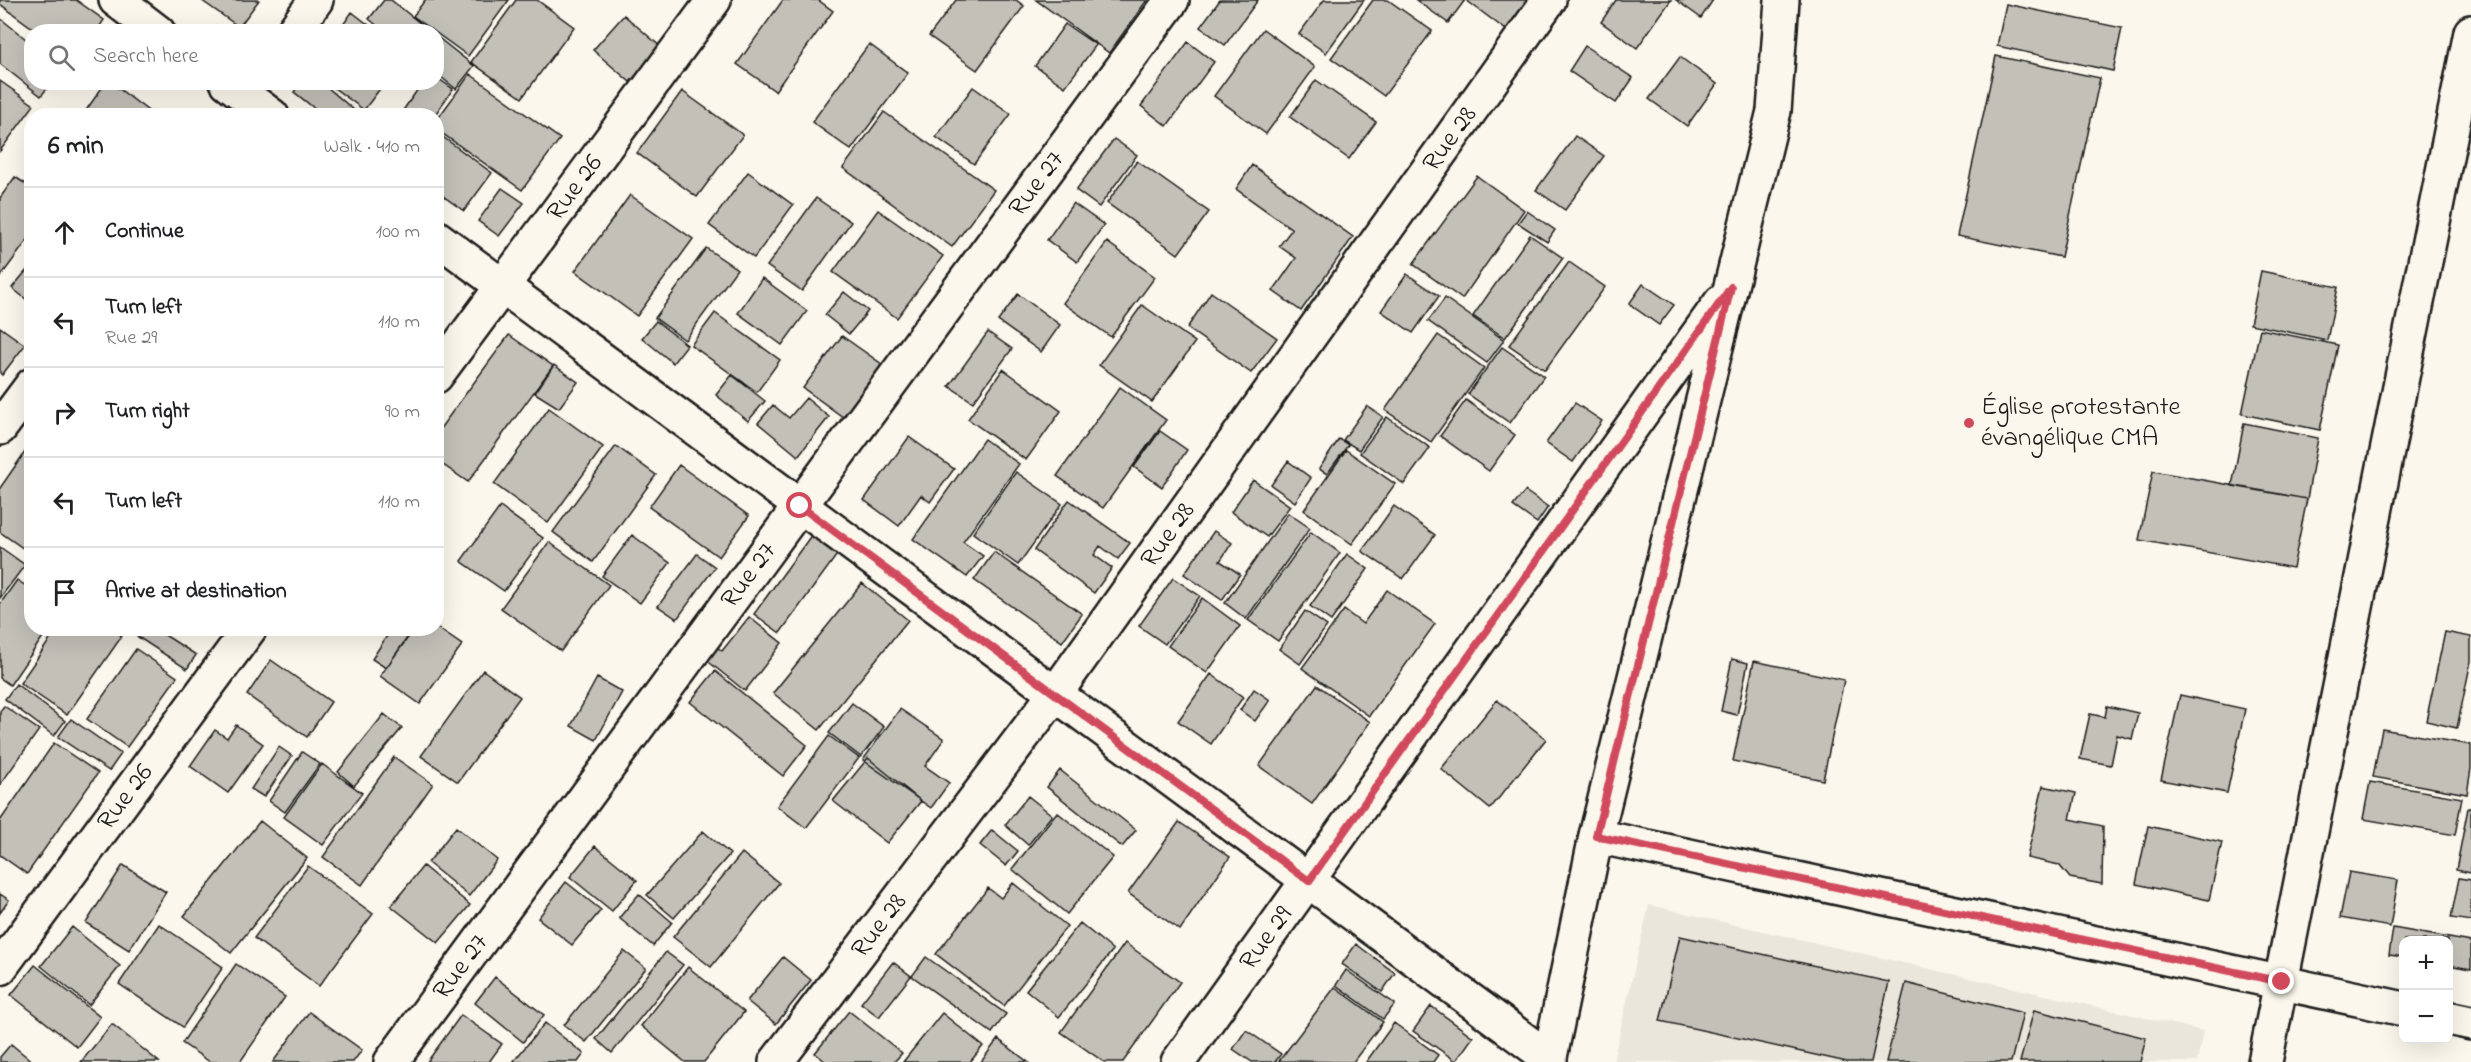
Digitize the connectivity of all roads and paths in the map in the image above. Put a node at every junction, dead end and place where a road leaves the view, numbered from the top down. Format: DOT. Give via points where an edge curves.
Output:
graph roads {
  1 [pos="116,0"];
  2 [pos="316,0"];
  3 [pos="714,0"];
  4 [pos="1172,0"];
  5 [pos="1549,0"];
  6 [pos="1782,0"];
  7 [pos="148,24"];
  8 [pos="299,24"];
  9 [pos="2471,32"];
  10 [pos="240,94"];
  11 [pos="260,108"];
  12 [pos="444,243"];
  13 [pos="503,286"];
  14 [pos="1731,287"];
  15 [pos="444,365"];
  16 [pos="24,396"];
  17 [pos="0,428"];
  18 [pos="800,506"];
  19 [pos="244,636"];
  20 [pos="1055,694"];
  21 [pos="1596,836"];
  22 [pos="1309,881"];
  23 [pos="0,968"];
  24 [pos="2282,982"];
  25 [pos="2399,1007"];
  26 [pos="2453,1019"];
  27 [pos="2471,1023"];
  28 [pos="1549,1060"];
  29 [pos="391,1062"];
  30 [pos="776,1062"];
  31 [pos="1178,1062"];
  32 [pos="2265,1062"];
  1 -- 7 [label="street"];
  2 -- 8 [label="street"];
  3 -- 13 [label="street, Rue 26"];
  4 -- 18 [label="street, Rue 27"];
  5 -- 20 [label="street, Rue 28"];
  6 -- 14 [label="street" via="1774,111"];
  9 -- 24 [label="street"];
  10 -- 11 [label="street"];
  12 -- 13 [label="street"];
  13 -- 15 [label="street, Rue 26"];
  13 -- 18 [label="street"];
  14 -- 21 [label="street"];
  14 -- 22 [label="street, Rue 29"];
  16 -- 17 [label="street"];
  18 -- 20 [label="street"];
  18 -- 29 [label="street, Rue 27"];
  19 -- 23 [label="street, Rue 26"];
  20 -- 22 [label="street"];
  20 -- 30 [label="street, Rue 28"];
  21 -- 24 [label="street"];
  21 -- 28 [label="street"];
  22 -- 28 [label="street"];
  22 -- 31 [label="street, Rue 29"];
  24 -- 25 [label="street"];
  24 -- 32 [label="street"];
  26 -- 27 [label="street"];
}
